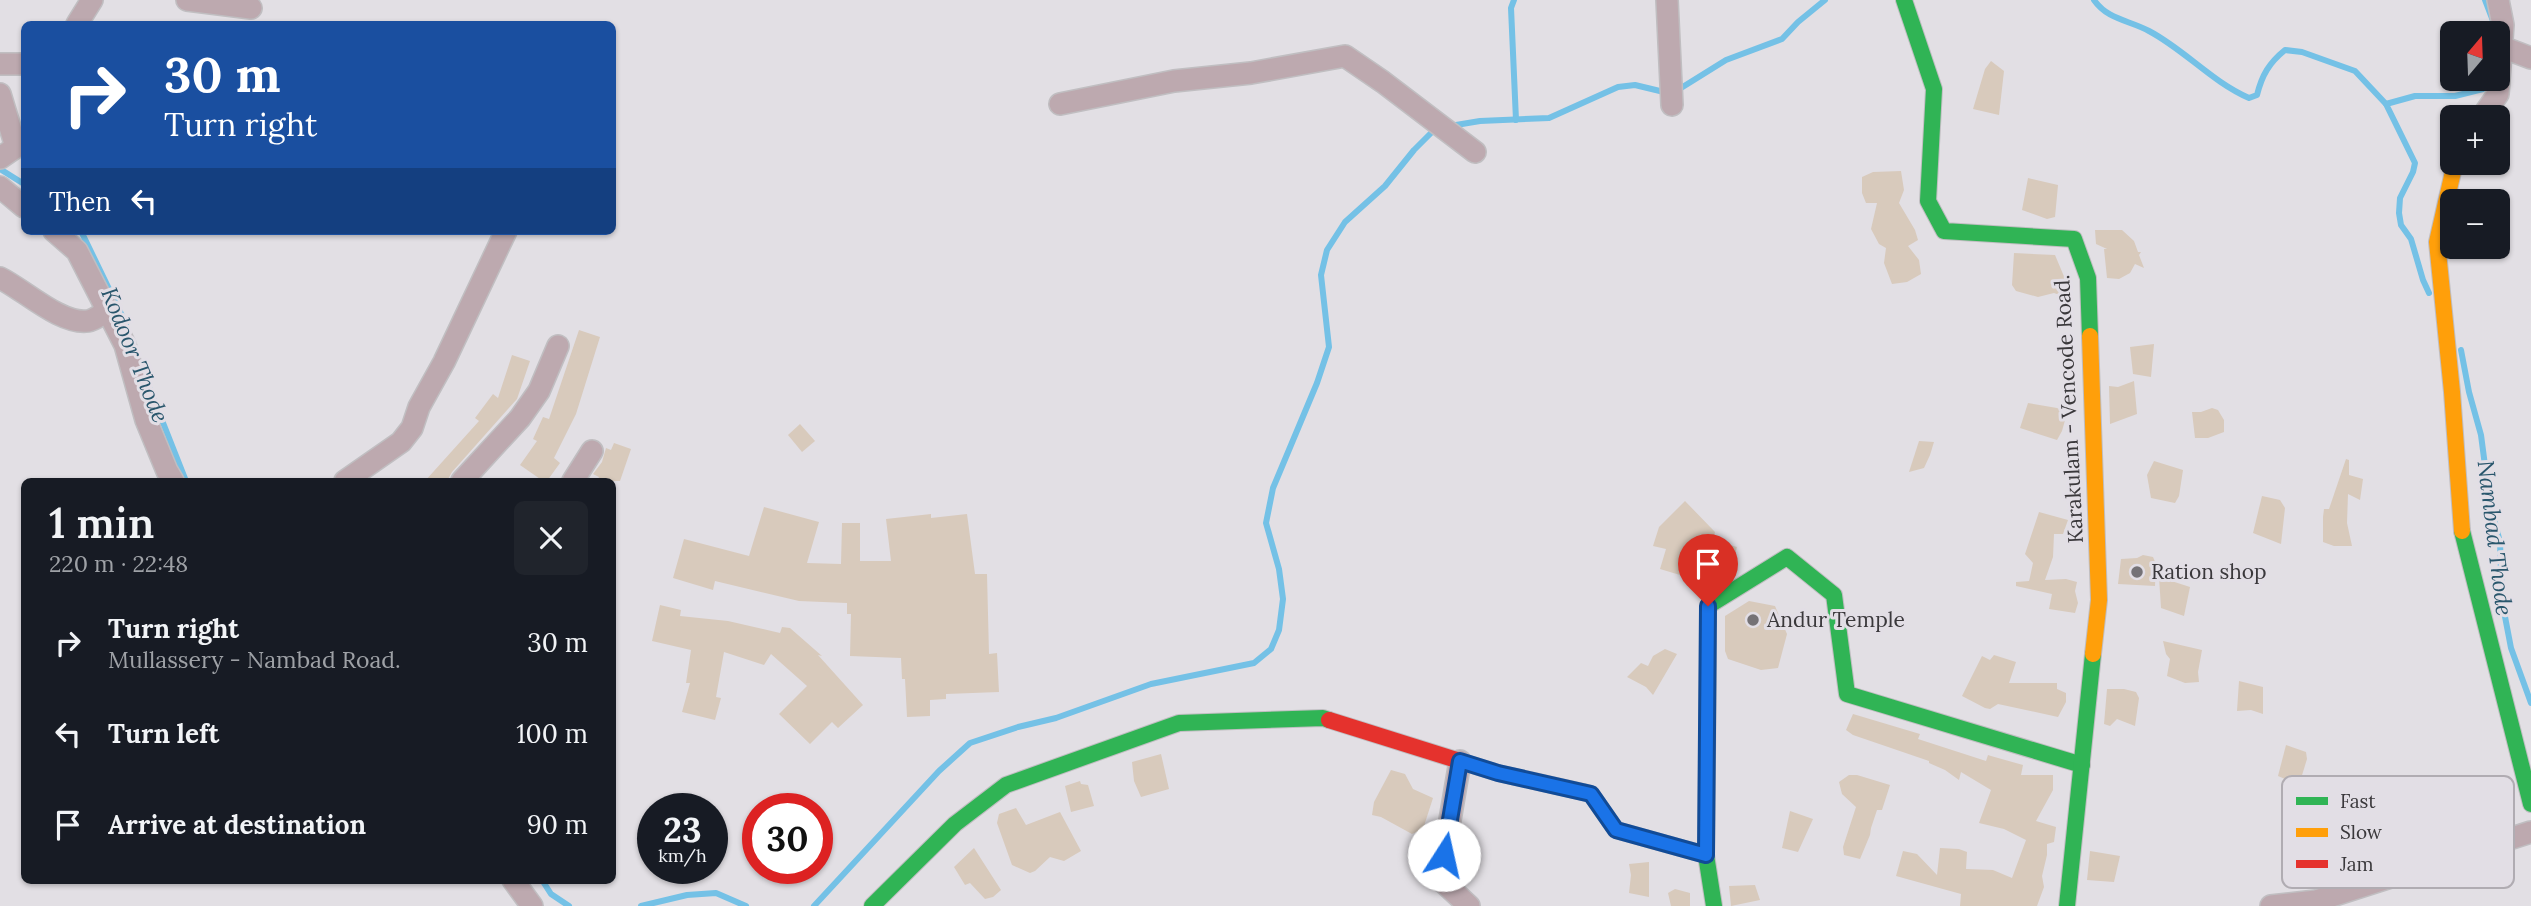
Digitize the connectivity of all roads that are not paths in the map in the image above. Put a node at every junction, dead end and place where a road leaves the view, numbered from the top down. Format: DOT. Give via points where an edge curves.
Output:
graph roads {
  1 [pos="92,0"];
  2 [pos="187,0"];
  3 [pos="1667,0"];
  4 [pos="1904,0"];
  5 [pos="2498,0"];
  6 [pos="251,8"];
  7 [pos="80,21"];
  8 [pos="2502,21"];
  9 [pos="2510,50"];
  10 [pos="2531,58"];
  11 [pos="0,64"];
  12 [pos="21,64"];
  13 [pos="0,94"];
  14 [pos="1060,104"];
  15 [pos="1672,104"];
  16 [pos="1475,152"];
  17 [pos="0,158"];
  18 [pos="2452,175"];
  19 [pos="0,187"];
  20 [pos="21,204"];
  21 [pos="59,235"];
  22 [pos="504,235"];
  23 [pos="0,278"];
  24 [pos="108,312"];
  25 [pos="558,346"];
  26 [pos="592,451"];
  27 [pos="171,478"];
  28 [pos="349,478"];
  29 [pos="465,478"];
  30 [pos="575,478"];
  31 [pos="1460,761"];
  32 [pos="2082,765"];
  33 [pos="2531,804"];
  34 [pos="2531,832"];
  35 [pos="2514,837"];
  36 [pos="1706,855"];
  37 [pos="516,884"];
  38 [pos="2357,888"];
  39 [pos="532,906"];
  40 [pos="872,906"];
  41 [pos="1469,906"];
  42 [pos="1714,906"];
  43 [pos="2067,906"];
  44 [pos="2271,906"];
  1 -- 7 [label="street"];
  2 -- 6 [label="street"];
  3 -- 15 [label="street"];
  4 -- 32 [label="street, Karakulam - Vencode Road." via="1934,89 1928,201 1944,231 2074,239 2088,278 2099,600"];
  5 -- 8 [label="street"];
  9 -- 10 [label="street"];
  11 -- 12 [label="street"];
  13 -- 17 [label="street" via="16,147"];
  14 -- 16 [label="street" via="1174,81 1345,56"];
  18 -- 33 [label="street" via="2437,242 2462,538"];
  19 -- 20 [label="street"];
  21 -- 24 [label="street" via="78,251"];
  22 -- 28 [label="street" via="412,428 401,442"];
  23 -- 24 [label="street" via="78,321"];
  24 -- 27 [label="street" via="125,345 146,420"];
  25 -- 29 [label="street" via="539,391 520,418"];
  26 -- 30 [label="street"];
  31 -- 36 [label="street" via="1591,794 1616,830"];
  31 -- 40 [label="street" via="1323,718 1179,723 1006,785 955,824"];
  31 -- 41 [label="street" via="1440,879"];
  32 -- 36 [label="street" via="1847,694 1834,595 1787,557 1708,606"];
  32 -- 43 [label="street, Karakulam - Vencode Road."];
  34 -- 35 [label="street"];
  36 -- 42 [label="street"];
  37 -- 39 [label="street"];
  38 -- 44 [label="street" via="2316,901"];
}
